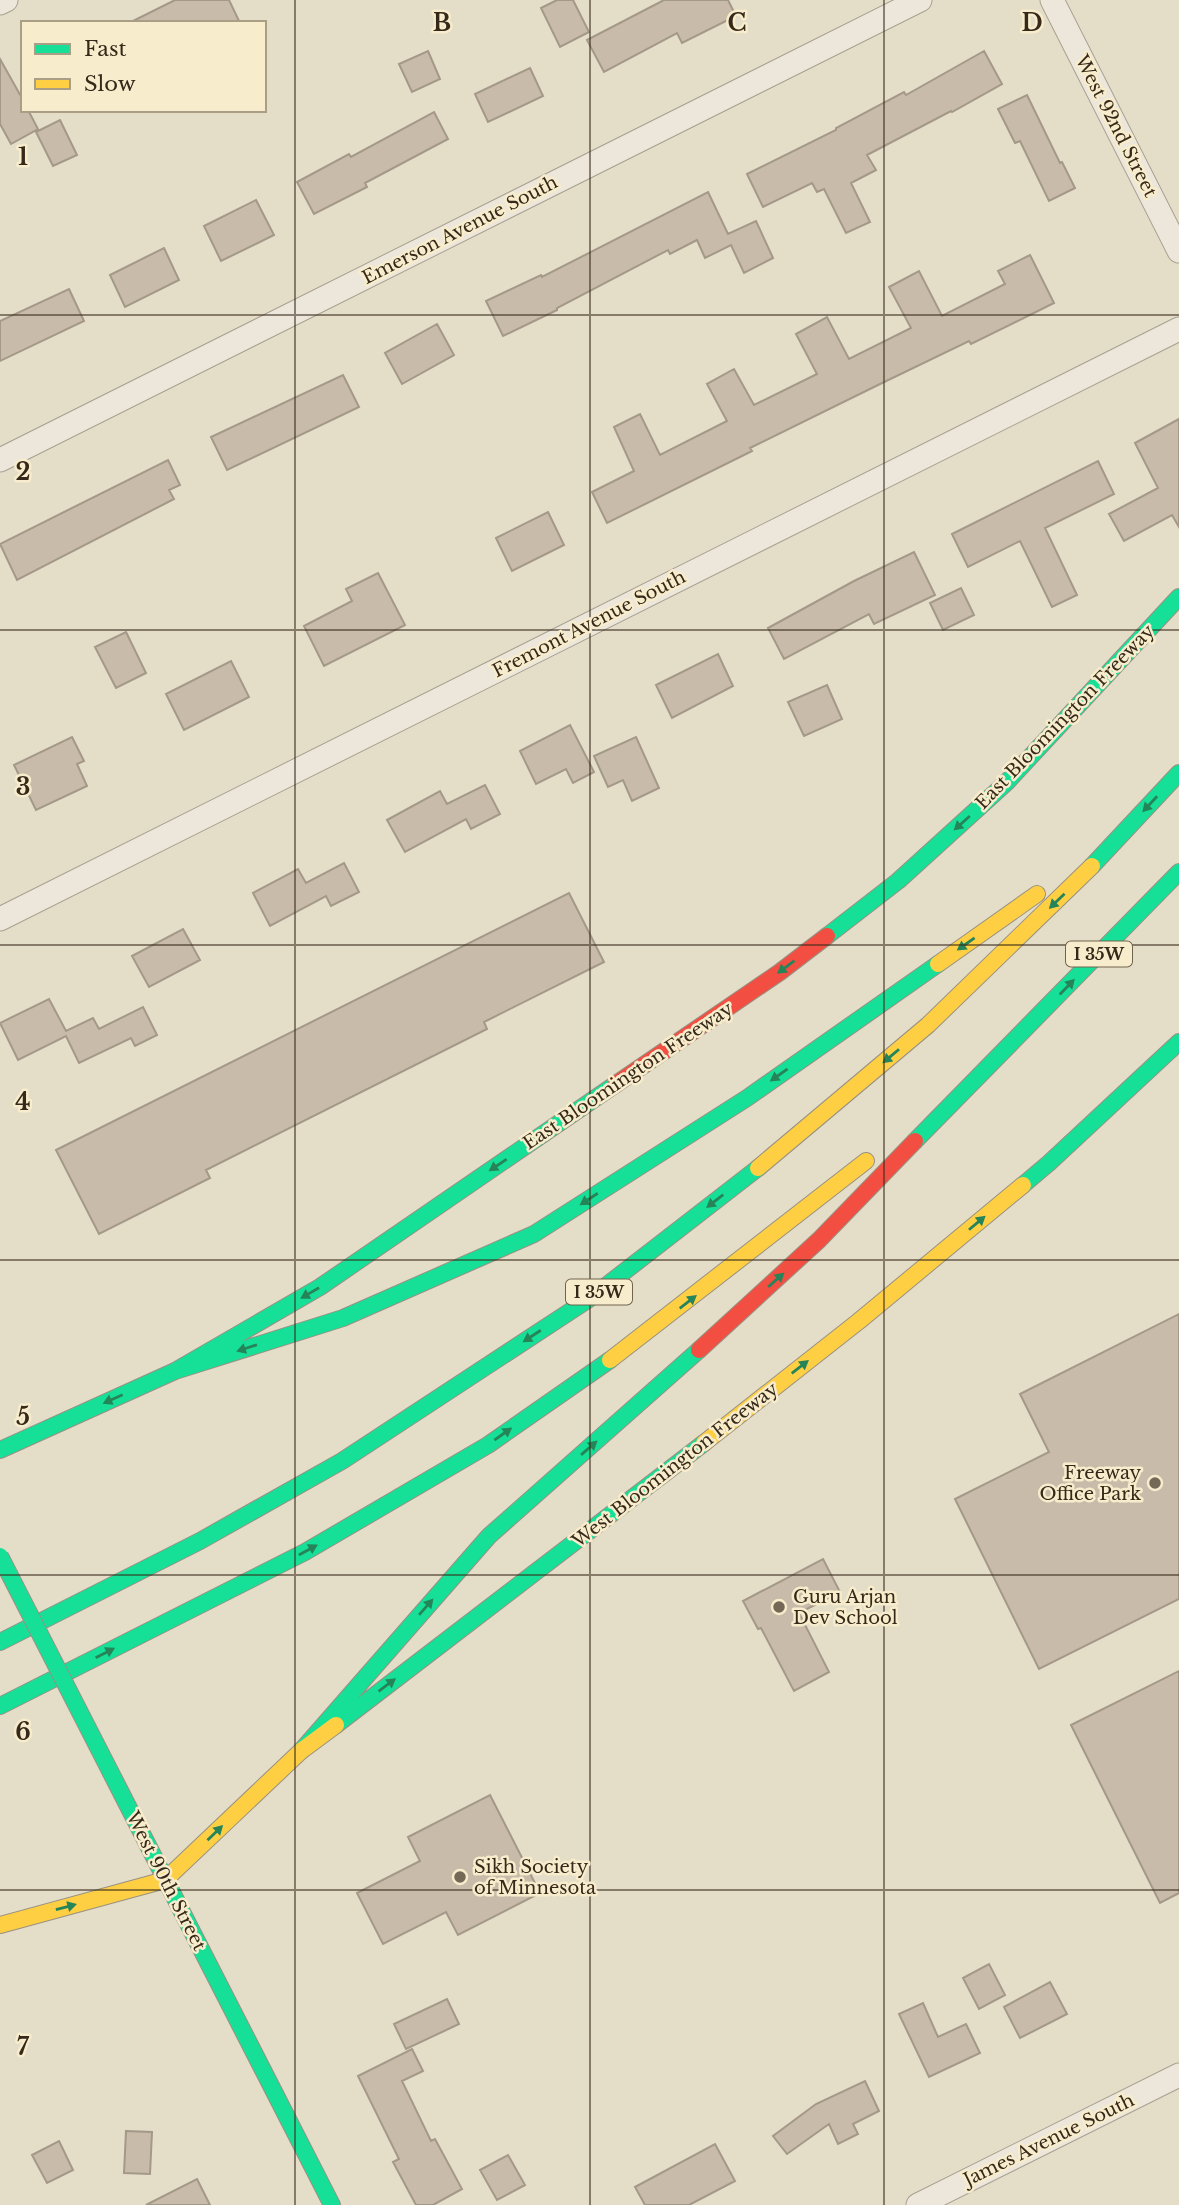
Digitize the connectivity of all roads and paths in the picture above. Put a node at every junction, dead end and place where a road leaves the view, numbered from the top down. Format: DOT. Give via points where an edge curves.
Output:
graph roads {
  1 [pos="6,0"];
  2 [pos="920,0"];
  3 [pos="1052,0"];
  4 [pos="0,3"];
  5 [pos="1179,251"];
  6 [pos="1179,329"];
  7 [pos="0,460"];
  8 [pos="1179,597"];
  9 [pos="1179,773"];
  10 [pos="1122,835"];
  11 [pos="1179,872"];
  12 [pos="0,919"];
  13 [pos="1020,1035"];
  14 [pos="1179,1042"];
  15 [pos="895,1138"];
  16 [pos="874,1155"];
  17 [pos="175,1371"];
  18 [pos="0,1450"];
  19 [pos="0,1556"];
  20 [pos="0,1642"];
  21 [pos="0,1706"];
  22 [pos="301,1751"];
  23 [pos="166,1880"];
  24 [pos="0,1925"];
  25 [pos="1179,2075"];
  26 [pos="332,2205"];
  27 [pos="918,2205"];
  1 -- 4 [label="street"];
  2 -- 7 [label="street, Emerson Avenue South"];
  3 -- 5 [label="street, West 92nd Street"];
  6 -- 12 [label="street, Fremont Avenue South"];
  8 -- 17 [label="main road, East Bloomington Freeway, one-way" via="1007,782 898,881 768,980 320,1287"];
  9 -- 10 [label="main road, I 35W, one-way"];
  10 -- 17 [label="main road, one-way" via="747,1098 534,1234 343,1318"];
  10 -- 20 [label="main road, I 35W, one-way" via="928,1025 763,1164 589,1299 342,1461 200,1541"];
  13 -- 11 [label="main road, I 35W, one-way"];
  13 -- 15 [label="main road, I 35W"];
  22 -- 13 [label="main road, one-way" via="489,1536 819,1240"];
  22 -- 14 [label="main road, West Bloomington Freeway, one-way" via="859,1321 1049,1163"];
  21 -- 16 [label="main road, one-way" via="306,1552 488,1445 634,1344"];
  17 -- 18 [label="main road, East Bloomington Freeway, one-way"];
  19 -- 23 [label="main road, West 90th Street, bridge"];
  23 -- 22 [label="main road, West Bloomington Freeway, one-way"];
  24 -- 23 [label="main road, one-way"];
  23 -- 26 [label="main road, West 90th Street"];
  25 -- 27 [label="street, James Avenue South"];
}
